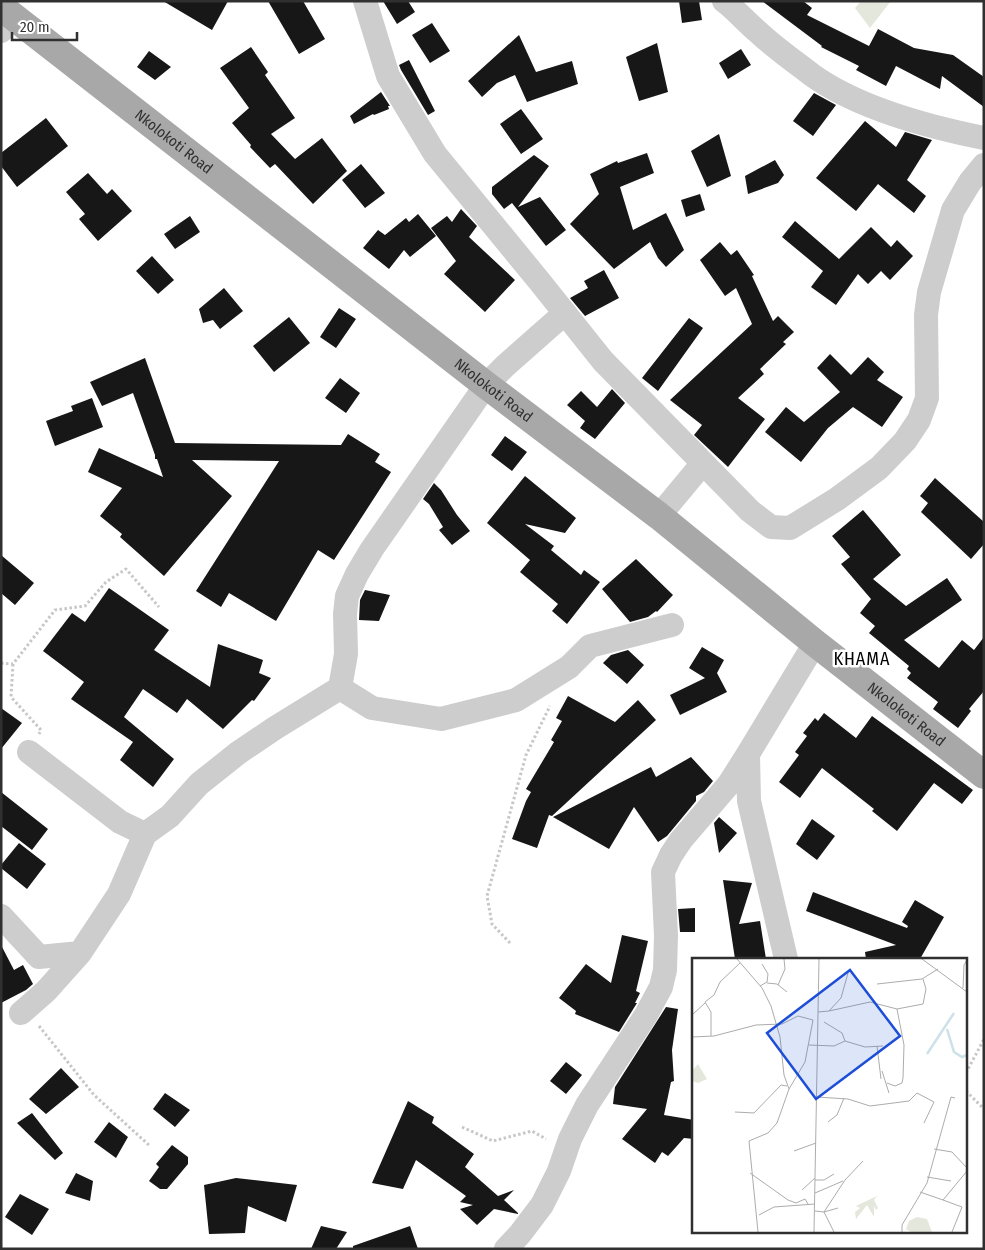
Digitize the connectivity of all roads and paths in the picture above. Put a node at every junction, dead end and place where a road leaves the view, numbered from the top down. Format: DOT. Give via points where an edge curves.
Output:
graph roads {
  1 [pos="365,1"];
  2 [pos="724,1"];
  3 [pos="5,18"];
  4 [pos="984,138"];
  5 [pos="984,165"];
  6 [pos="565,313"];
  7 [pos="486,385"];
  8 [pos="704,464"];
  9 [pos="659,516"];
  10 [pos="159,607"];
  11 [pos="672,625"];
  12 [pos="815,643"];
  13 [pos="1,663"];
  14 [pos="14,664"];
  15 [pos="340,688"];
  16 [pos="552,702"];
  17 [pos="29,752"];
  18 [pos="748,754"];
  19 [pos="984,775"];
  20 [pos="120,822"];
  21 [pos="97,827"];
  22 [pos="145,834"];
  23 [pos="1,916"];
  24 [pos="510,943"];
  25 [pos="80,953"];
  26 [pos="786,958"];
  27 [pos="21,1013"];
  28 [pos="984,1039"];
  29 [pos="968,1069"];
  30 [pos="968,1094"];
  31 [pos="984,1109"];
  32 [pos="462,1127"];
  33 [pos="150,1146"];
  34 [pos="566,1150"];
  35 [pos="506,1249"];
  1 -- 6 [label="street" via="388,76 435,154"];
  2 -- 4 [label="street" via="802,67 851,97 944,130"];
  3 -- 7 [label="main road, Nkolokoti Road"];
  5 -- 8 [label="street" via="953,210 936,265 926,314 927,398 919,420 905,441 879,468 790,528 771,527 750,511"];
  6 -- 7 [label="street"];
  6 -- 8 [label="street" via="603,361"];
  7 -- 9 [label="main road, Nkolokoti Road"];
  7 -- 15 [label="street" via="386,527 357,574 345,614 346,654"];
  8 -- 9 [label="street"];
  9 -- 12 [label="main road, Nkolokoti Road"];
  10 -- 14 [label="path" via="126,569 106,582 85,606 55,610"];
  11 -- 15 [label="street" via="590,646 569,667 516,700 441,719 372,708"];
  12 -- 18 [label="street"];
  12 -- 19 [label="main road, Nkolokoti Road"];
  13 -- 14 [label="path"];
  14 -- 17 [label="path" via="11,697 41,730"];
  15 -- 22 [label="street" via="238,753 199,784 170,816"];
  16 -- 24 [label="path" via="526,755 488,896 492,924"];
  17 -- 20 [label="street"];
  18 -- 26 [label="street" via="749,801"];
  18 -- 34 [label="street" via="729,784 670,855 663,872 666,936 661,987 588,1105"];
  20 -- 21 [label="street"];
  20 -- 22 [label="street"];
  22 -- 25 [label="street" via="119,894"];
  23 -- 25 [label="street" via="39,957"];
  25 -- 27 [label="street"];
  27 -- 33 [label="path" via="36,1023 94,1095"];
  28 -- 29 [label="path"];
  30 -- 31 [label="path"];
  32 -- 34 [label="path" via="493,1141 532,1131"];
  34 -- 35 [label="street" via="542,1205"];
}
